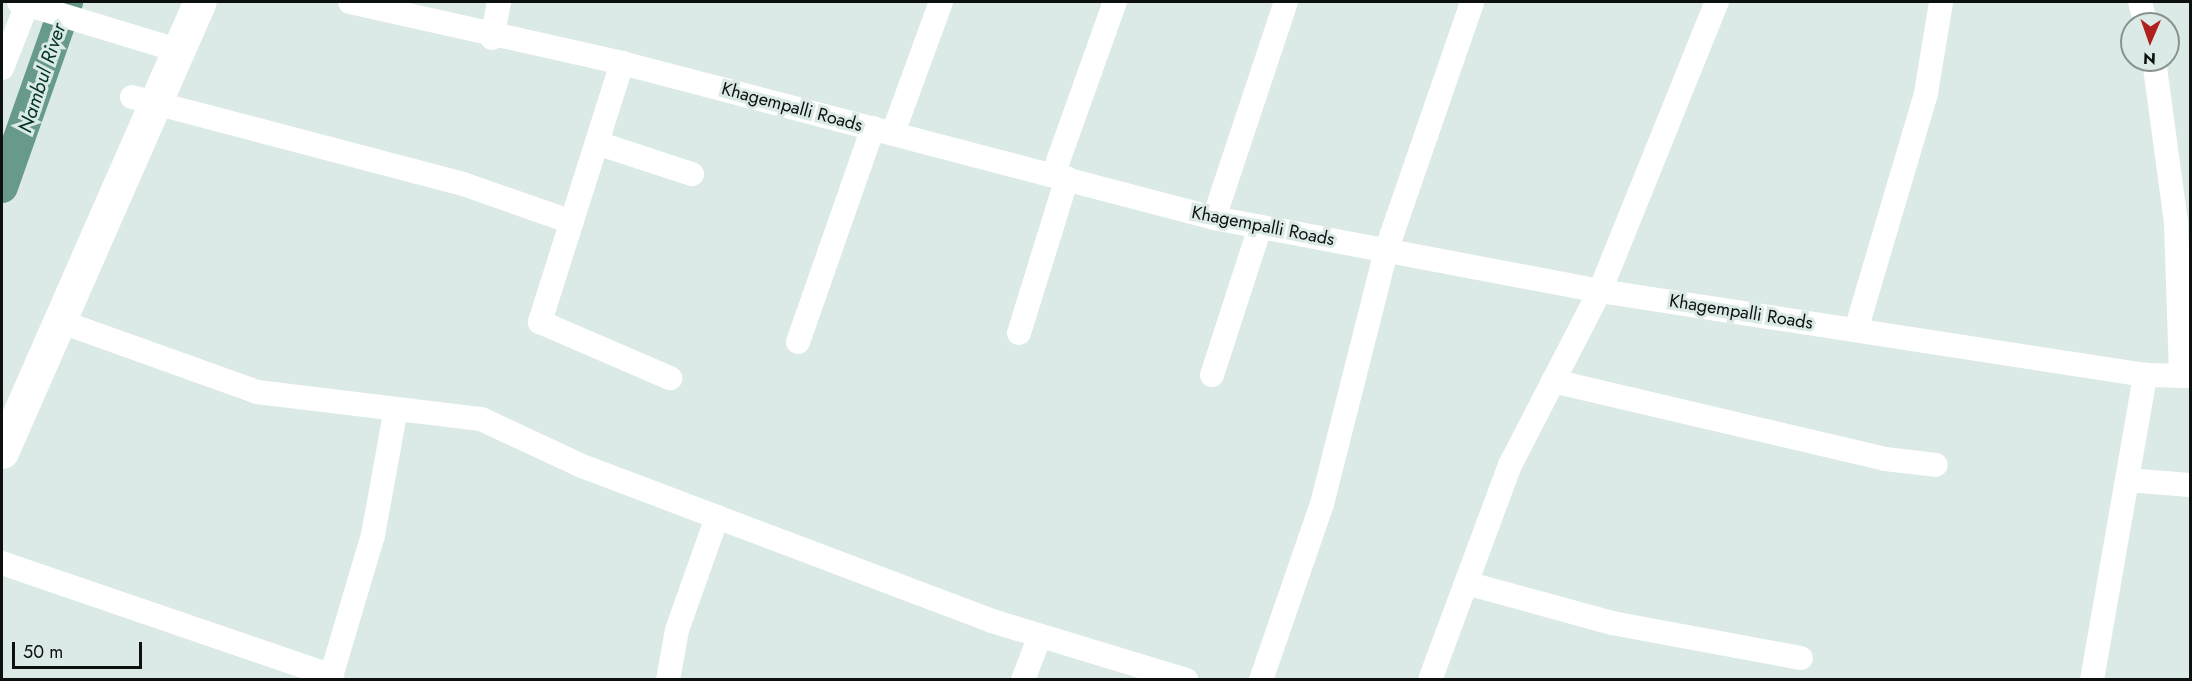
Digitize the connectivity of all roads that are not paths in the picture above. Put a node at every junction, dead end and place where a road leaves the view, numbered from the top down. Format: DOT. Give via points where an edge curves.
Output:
graph roads {
  1 [pos="25,2"];
  2 [pos="176,2"];
  3 [pos="200,2"];
  4 [pos="350,2"];
  5 [pos="499,2"];
  6 [pos="941,2"];
  7 [pos="1115,2"];
  8 [pos="1286,2"];
  9 [pos="1472,2"];
  10 [pos="1717,2"];
  11 [pos="1941,2"];
  12 [pos="492,38"];
  13 [pos="167,46"];
  14 [pos="622,63"];
  15 [pos="2,68"];
  16 [pos="2156,72"];
  17 [pos="142,100"];
  18 [pos="883,131"];
  19 [pos="597,143"];
  20 [pos="692,174"];
  21 [pos="1060,177"];
  22 [pos="1214,218"];
  23 [pos="572,222"];
  24 [pos="1260,227"];
  25 [pos="1387,251"];
  26 [pos="1600,291"];
  27 [pos="59,321"];
  28 [pos="1856,330"];
  29 [pos="1019,333"];
  30 [pos="798,342"];
  31 [pos="1212,375"];
  32 [pos="2145,375"];
  33 [pos="2186,376"];
  34 [pos="670,378"];
  35 [pos="1553,381"];
  36 [pos="2,401"];
  37 [pos="396,409"];
  38 [pos="2,452"];
  39 [pos="1936,465"];
  40 [pos="2127,480"];
  41 [pos="2190,485"];
  42 [pos="717,517"];
  43 [pos="2,563"];
  44 [pos="1466,583"];
  45 [pos="1040,636"];
  46 [pos="1801,658"];
  47 [pos="331,678"];
  48 [pos="668,680"];
  49 [pos="1023,680"];
  50 [pos="1186,680"];
  51 [pos="1261,680"];
  52 [pos="1430,680"];
  53 [pos="2092,680"];
  1 -- 13 [label="street"];
  1 -- 15 [label="street"];
  2 -- 13 [label="highway"];
  3 -- 13 [label="highway"];
  4 -- 12 [label="street, Khagempalli Roads"];
  5 -- 12 [label="street"];
  6 -- 18 [label="street"];
  7 -- 21 [label="street"];
  8 -- 22 [label="street"];
  9 -- 25 [label="street"];
  10 -- 26 [label="street"];
  11 -- 28 [label="street" via="1926,93"];
  12 -- 14 [label="street, Khagempalli Roads"];
  13 -- 17 [label="highway"];
  14 -- 18 [label="street, Khagempalli Roads"];
  14 -- 19 [label="street"];
  16 -- 33 [label="street" via="2176,223"];
  17 -- 23 [label="street" via="463,184"];
  17 -- 27 [label="highway"];
  17 -- 36 [label="highway"];
  18 -- 21 [label="street, Khagempalli Roads"];
  18 -- 30 [label="street"];
  19 -- 20 [label="street"];
  19 -- 23 [label="street"];
  21 -- 22 [label="street, Khagempalli Roads"];
  21 -- 29 [label="street"];
  22 -- 24 [label="street, Khagempalli Roads"];
  23 -- 34 [label="street" via="540,322"];
  24 -- 25 [label="street, Khagempalli Roads"];
  24 -- 31 [label="street"];
  25 -- 26 [label="street, Khagempalli Roads"];
  25 -- 51 [label="street" via="1322,504"];
  26 -- 28 [label="street, Khagempalli Roads"];
  26 -- 35 [label="street"];
  27 -- 37 [label="street" via="257,392"];
  27 -- 38 [label="highway"];
  28 -- 32 [label="street, Khagempalli Roads"];
  32 -- 33 [label="street, Khagempalli Roads"];
  32 -- 40 [label="street"];
  35 -- 39 [label="street" via="1885,459"];
  35 -- 44 [label="street" via="1510,465"];
  37 -- 42 [label="street" via="481,419 582,466"];
  37 -- 47 [label="street" via="374,535"];
  40 -- 41 [label="street"];
  40 -- 53 [label="street"];
  42 -- 45 [label="street"];
  42 -- 48 [label="street" via="677,630"];
  43 -- 47 [label="street"];
  44 -- 46 [label="street" via="1612,623"];
  44 -- 52 [label="street"];
  45 -- 49 [label="street"];
  45 -- 50 [label="street"];
}
